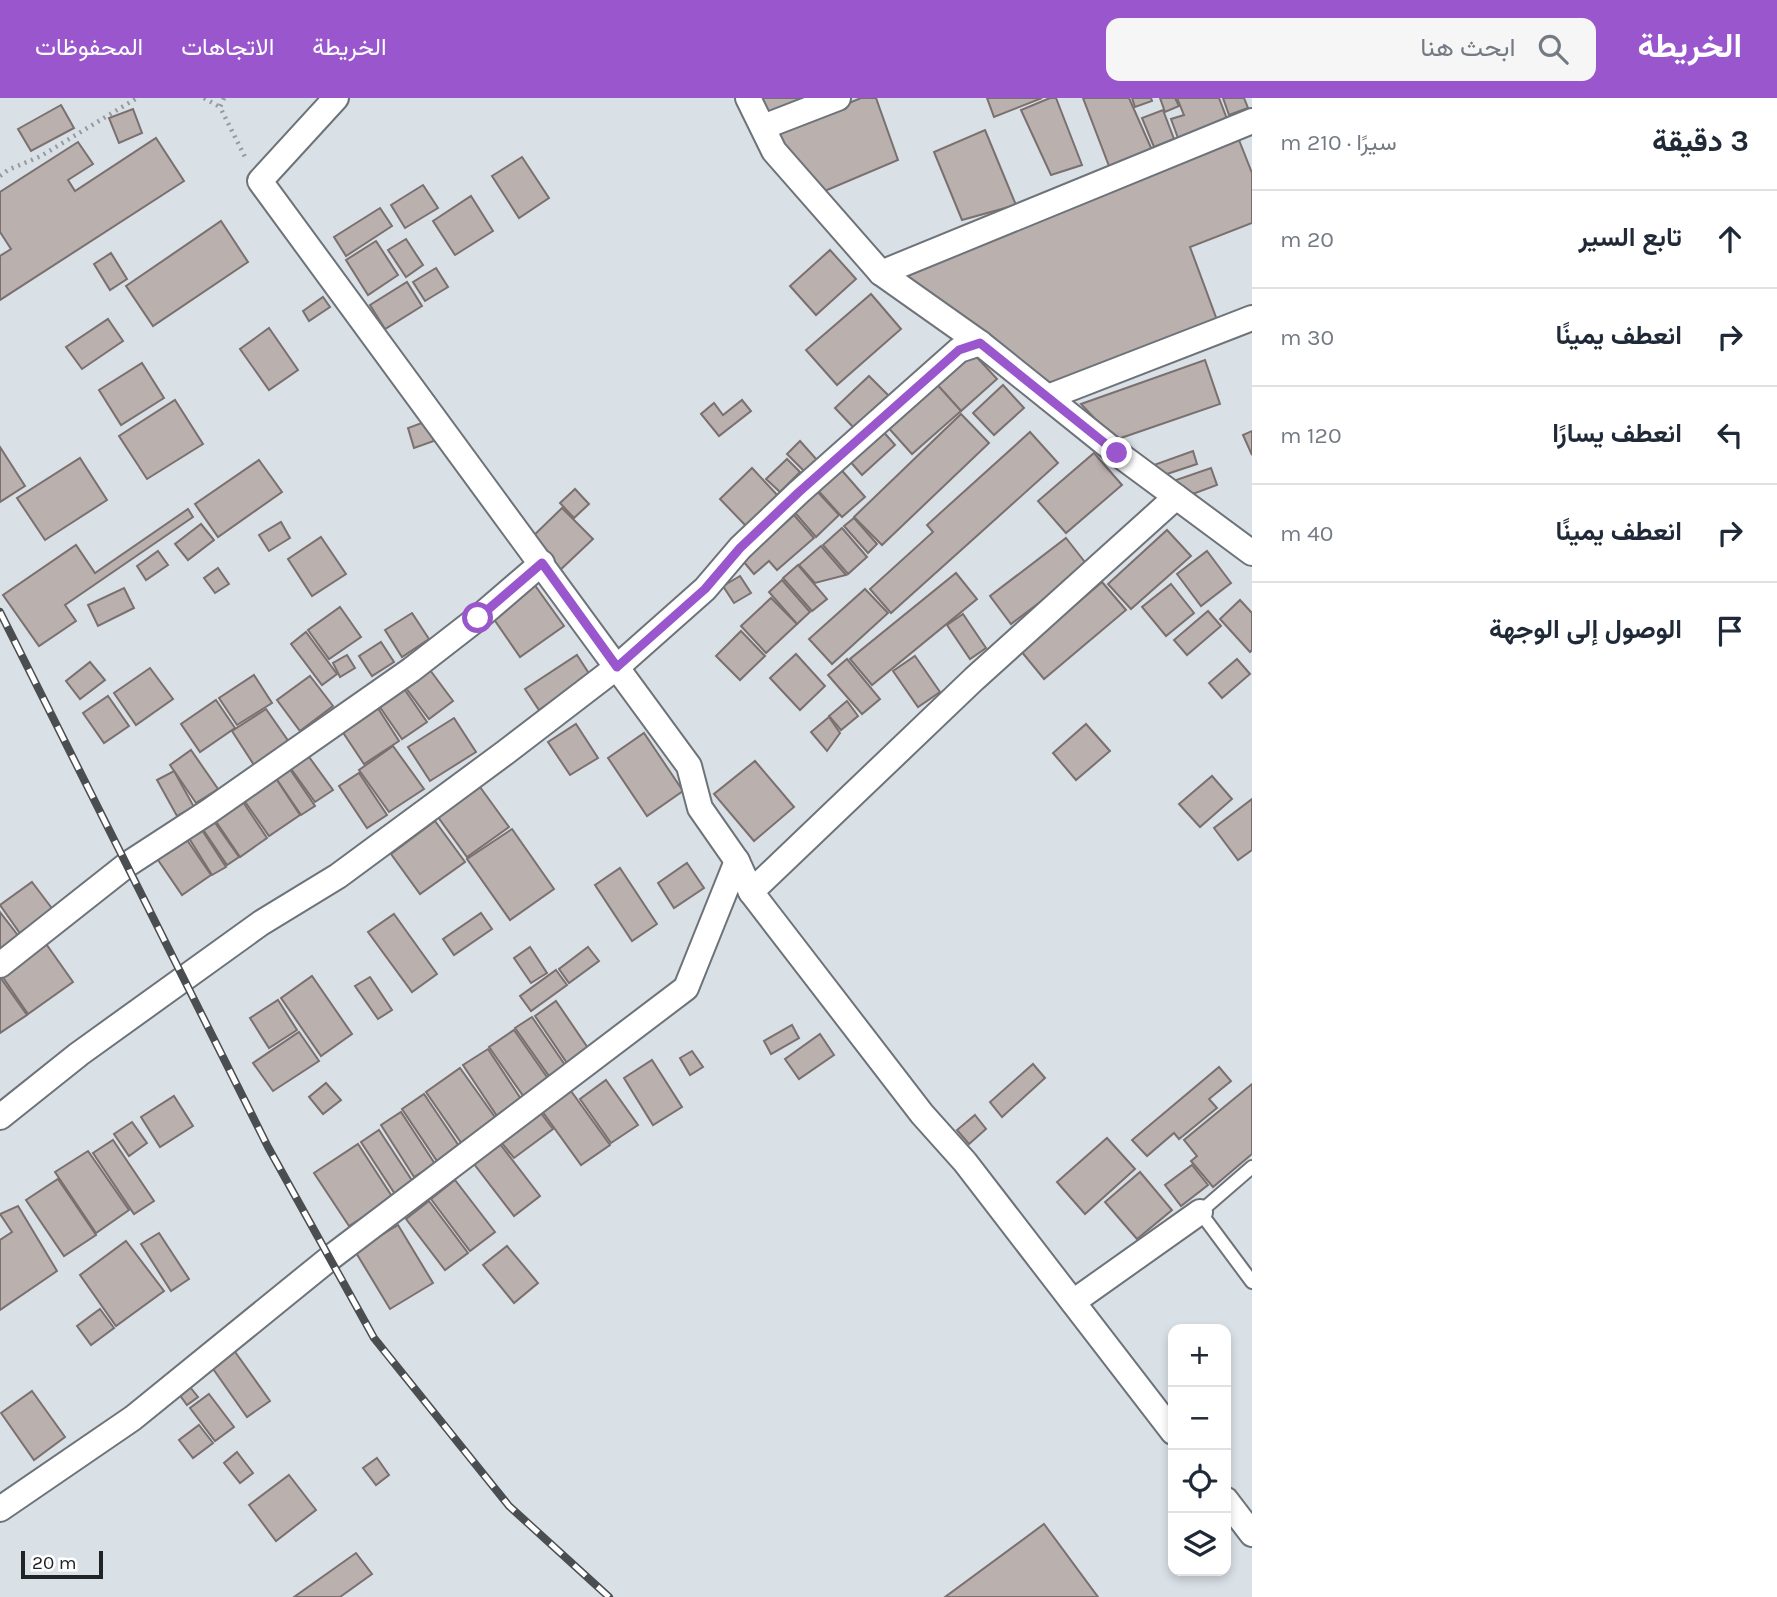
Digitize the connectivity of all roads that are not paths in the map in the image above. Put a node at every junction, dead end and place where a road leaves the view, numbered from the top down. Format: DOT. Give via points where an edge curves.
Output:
graph roads {
  1 [pos="336,98"];
  2 [pos="748,98"];
  3 [pos="838,98"];
  4 [pos="1252,121"];
  5 [pos="763,127"];
  6 [pos="881,273"];
  7 [pos="1252,318"];
  8 [pos="980,343"];
  9 [pos="1048,397"];
  10 [pos="1176,497"];
  11 [pos="1252,553"];
  12 [pos="542,563"];
  13 [pos="617,667"];
  14 [pos="737,861"];
  15 [pos="751,892"];
  16 [pos="0,965"];
  17 [pos="0,1117"];
  18 [pos="1252,1167"];
  19 [pos="1200,1212"];
  20 [pos="1252,1282"];
  21 [pos="1073,1302"];
  22 [pos="1168,1426"];
  23 [pos="1231,1507"];
  24 [pos="0,1509"];
  25 [pos="1252,1534"];
  1 -- 12 [label="street" via="260,181"];
  2 -- 5 [label="street"];
  3 -- 5 [label="street"];
  4 -- 6 [label="street"];
  5 -- 6 [label="street" via="774,151"];
  6 -- 8 [label="street"];
  7 -- 9 [label="street"];
  8 -- 9 [label="street"];
  8 -- 13 [label="street" via="959,350 852,443 740,548 705,589"];
  9 -- 10 [label="street"];
  10 -- 11 [label="street"];
  10 -- 15 [label="street" via="974,679"];
  12 -- 13 [label="street"];
  12 -- 16 [label="street" via="411,670 128,864"];
  13 -- 14 [label="street" via="689,766 699,808"];
  13 -- 17 [label="street" via="338,876 261,923"];
  14 -- 15 [label="street"];
  14 -- 24 [label="street" via="686,988 330,1258 133,1418"];
  15 -- 21 [label="street"];
  18 -- 19 [label="lane"];
  19 -- 20 [label="lane"];
  19 -- 21 [label="street"];
  21 -- 22 [label="street"];
  23 -- 25 [label="street"];
}
